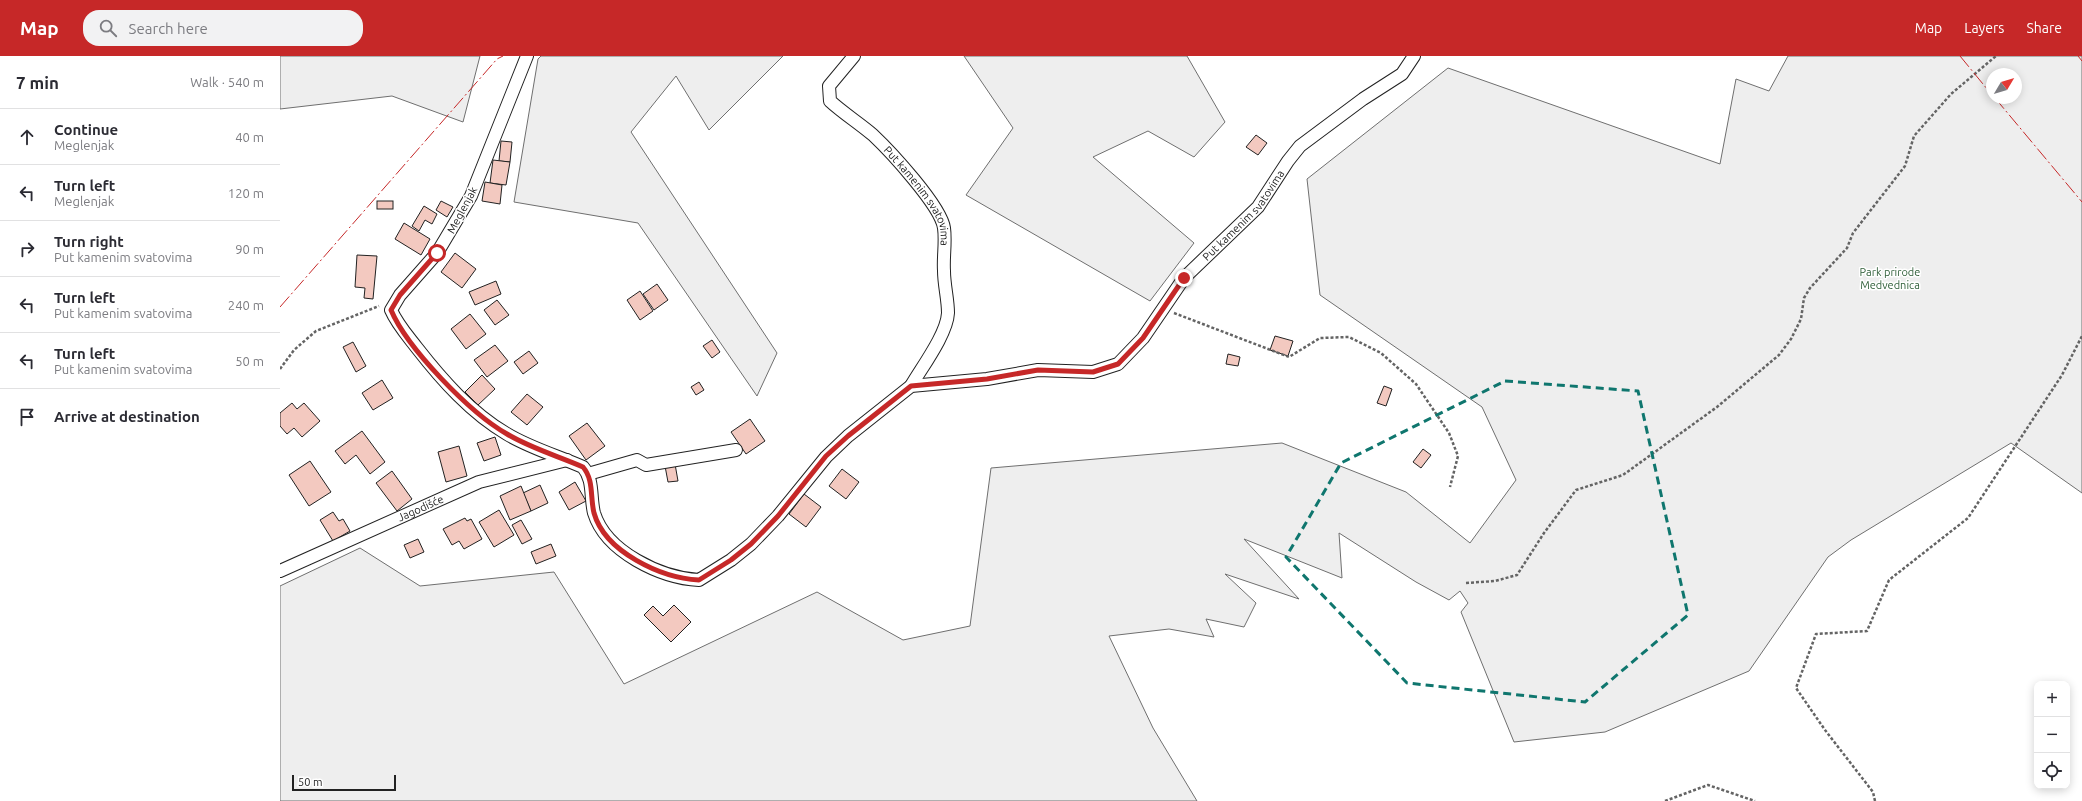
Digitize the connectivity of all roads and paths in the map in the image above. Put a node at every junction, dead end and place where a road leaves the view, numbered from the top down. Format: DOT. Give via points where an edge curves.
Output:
graph roads {
  1 [pos="527,56"];
  2 [pos="854,56"];
  3 [pos="1414,56"];
  4 [pos="1996,56"];
  5 [pos="1162,309"];
  6 [pos="391,310"];
  7 [pos="2082,336"];
  8 [pos="280,370"];
  9 [pos="911,386"];
  10 [pos="736,450"];
  11 [pos="567,460"];
  12 [pos="588,474"];
  13 [pos="1450,487"];
  14 [pos="280,571"];
  15 [pos="1466,583"];
  16 [pos="1665,801"];
  17 [pos="1755,801"];
  18 [pos="1875,801"];
  1 -- 6 [label="street, Meglenjak" via="468,202 437,253 400,295"];
  2 -- 9 [label="street, Put kamenim svatovima" via="829,86 830,101 873,135 896,160 938,211 944,228 948,314 945,326"];
  3 -- 5 [label="street, Put kamenim svatovima" via="1402,74 1363,99 1300,146 1258,207 1184,278"];
  4 -- 15 [label="path" via="1951,94 1914,136 1905,166 1853,233 1847,248 1810,288 1804,298 1801,319 1792,339 1779,355 1717,407 1623,475 1576,490 1517,575 1495,581"];
  5 -- 9 [label="street, Put kamenim svatovima" via="1143,338 1118,364 1093,372 1038,370 987,379"];
  5 -- 13 [label="path" via="1289,357 1320,338 1348,337 1381,353 1416,384 1449,433 1458,456"];
  6 -- 8 [label="path" via="381,305 316,330 294,350"];
  6 -- 11 [label="street" via="396,322 427,361 458,396 487,422 508,436"];
  7 -- 18 [label="path" via="2062,374 1968,518 1890,580 1867,630 1816,634 1796,688 1873,792"];
  9 -- 12 [label="street, Put kamenim svatovima" via="826,456 778,516 751,544 699,580 668,575 623,553 604,534 595,514"];
  10 -- 12 [label="street" via="646,465 637,460"];
  11 -- 12 [label="street" via="583,467"];
  11 -- 14 [label="street, Jagodišće" via="479,482"];
  16 -- 17 [label="path" via="1708,785"];
}
